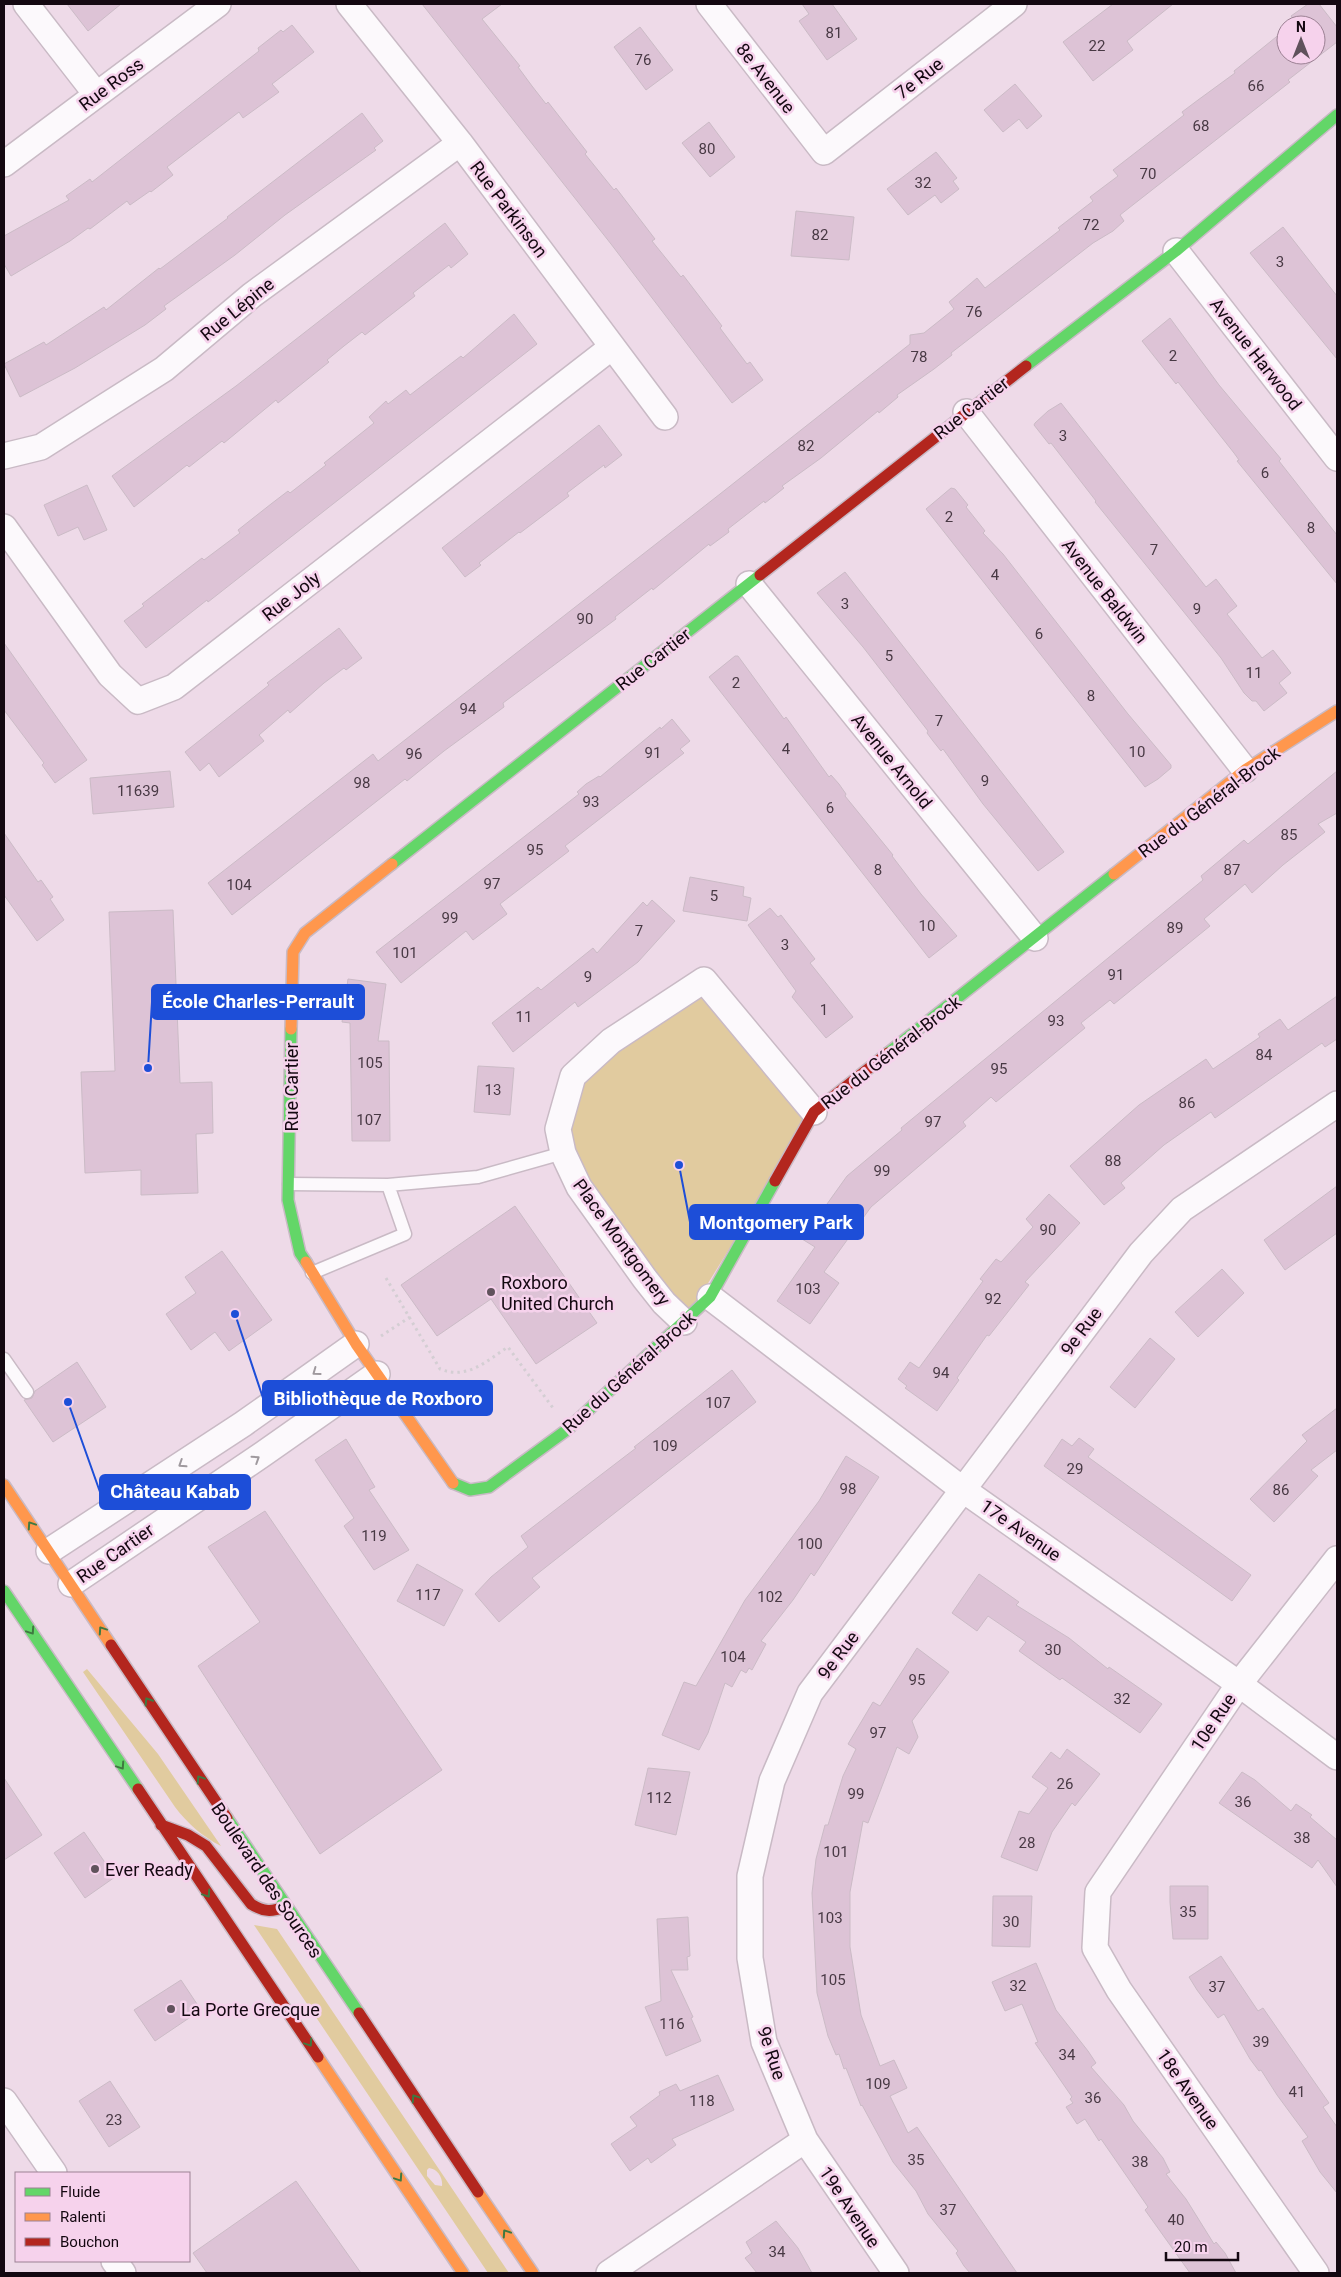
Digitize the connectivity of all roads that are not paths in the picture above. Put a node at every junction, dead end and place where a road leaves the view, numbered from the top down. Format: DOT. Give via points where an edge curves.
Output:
graph roads {
  1 [pos="26,4"];
  2 [pos="218,4"];
  3 [pos="349,4"];
  4 [pos="709,4"];
  5 [pos="1014,4"];
  6 [pos="96,94"];
  7 [pos="1337,115"];
  8 [pos="460,143"];
  9 [pos="824,152"];
  10 [pos="4,164"];
  11 [pos="1176,251"];
  12 [pos="612,347"];
  13 [pos="966,412"];
  14 [pos="665,416"];
  15 [pos="4,456"];
  16 [pos="1337,458"];
  17 [pos="4,527"];
  18 [pos="749,584"];
  19 [pos="1337,711"];
  20 [pos="1245,770"];
  21 [pos="1036,938"];
  22 [pos="1337,1104"];
  23 [pos="814,1112"];
  24 [pos="562,1153"];
  25 [pos="289,1184"];
  26 [pos="388,1185"];
  27 [pos="312,1273"];
  28 [pos="710,1297"];
  29 [pos="684,1322"];
  30 [pos="358,1346"];
  31 [pos="4,1359"];
  32 [pos="377,1374"];
  33 [pos="27,1392"];
  34 [pos="4,1485"];
  35 [pos="962,1489"];
  36 [pos="49,1551"];
  37 [pos="1337,1559"];
  38 [pos="71,1584"];
  39 [pos="4,1590"];
  40 [pos="1239,1684"];
  41 [pos="1337,1757"];
  42 [pos="160,1825"];
  43 [pos="1098,1892"];
  44 [pos="285,1907"];
  45 [pos="4,2102"];
  46 [pos="805,2140"];
  47 [pos="53,2172"];
  48 [pos="115,2262"];
  49 [pos="123,2273"];
  50 [pos="463,2273"];
  51 [pos="533,2273"];
  52 [pos="609,2273"];
  53 [pos="896,2273"];
  54 [pos="1316,2273"];
  1 -- 6 [label="street"];
  2 -- 6 [label="street, Rue Ross"];
  3 -- 8 [label="street, Rue Parkinson"];
  4 -- 9 [label="street, 8e Avenue"];
  5 -- 9 [label="street, 7e Rue"];
  6 -- 10 [label="street, Rue Ross"];
  7 -- 11 [label="street, Rue Cartier"];
  8 -- 12 [label="street, Rue Parkinson"];
  8 -- 15 [label="street, Rue Lépine" via="252,295 164,369 41,447"];
  11 -- 13 [label="street, Rue Cartier"];
  11 -- 16 [label="street, Avenue Harwood"];
  12 -- 14 [label="street, Rue Parkinson"];
  12 -- 17 [label="street, Rue Joly" via="174,687 138,700 110,675"];
  13 -- 18 [label="street, Rue Cartier"];
  13 -- 20 [label="street, Avenue Baldwin"];
  18 -- 21 [label="street, Avenue Arnold"];
  18 -- 25 [label="street, Rue Cartier" via="305,933 293,952"];
  19 -- 20 [label="street, Rue du Général-Brock"];
  20 -- 21 [label="street, Rue du Général-Brock"];
  21 -- 23 [label="street, Rue du Général-Brock"];
  22 -- 35 [label="street, 9e Rue" via="1182,1209 1141,1253"];
  23 -- 24 [label="street, Place Montgomery" via="704,980 611,1041 574,1076 558,1129"];
  23 -- 28 [label="street, Rue du Général-Brock"];
  24 -- 26 [label="lane" via="478,1177"];
  24 -- 29 [label="street, Place Montgomery" via="578,1187 660,1297"];
  25 -- 26 [label="lane"];
  25 -- 27 [label="street, Rue Cartier" via="288,1200 300,1253"];
  26 -- 27 [label="lane" via="405,1234"];
  27 -- 30 [label="street, Rue Cartier"];
  28 -- 29 [label="street, Rue du Général-Brock"];
  28 -- 35 [label="street, 17e Avenue"];
  29 -- 32 [label="street, Rue du Général-Brock" via="568,1429 489,1487 470,1490 455,1484"];
  30 -- 32 [label="street, Rue Cartier"];
  30 -- 36 [label="street, Rue Cartier, one-way"];
  31 -- 33 [label="lane"];
  38 -- 32 [label="street, Rue Cartier, one-way"];
  36 -- 34 [label="street, Boulevard des Sources, one-way"];
  35 -- 40 [label="street, 17e Avenue"];
  35 -- 46 [label="street, 9e Rue" via="810,1693 772,1781 750,1876 750,1958 764,2042"];
  36 -- 38 [label="street, Boulevard des Sources"];
  37 -- 40 [label="street, 10e Rue"];
  44 -- 38 [label="street, Boulevard des Sources, one-way"];
  39 -- 42 [label="street, one-way"];
  40 -- 41 [label="street, 17e Avenue"];
  40 -- 43 [label="street, 10e Rue"];
  42 -- 44 [label="street" via="189,1836 206,1847 240,1893 256,1908 277,1911"];
  42 -- 50 [label="street, one-way"];
  43 -- 54 [label="street, 18e Avenue" via="1096,1948 1114,1981"];
  51 -- 44 [label="street, Boulevard des Sources, one-way"];
  45 -- 47 [label="street"];
  46 -- 52 [label="street"];
  46 -- 53 [label="street, 19e Avenue"];
  48 -- 49 [label="street"];
}
